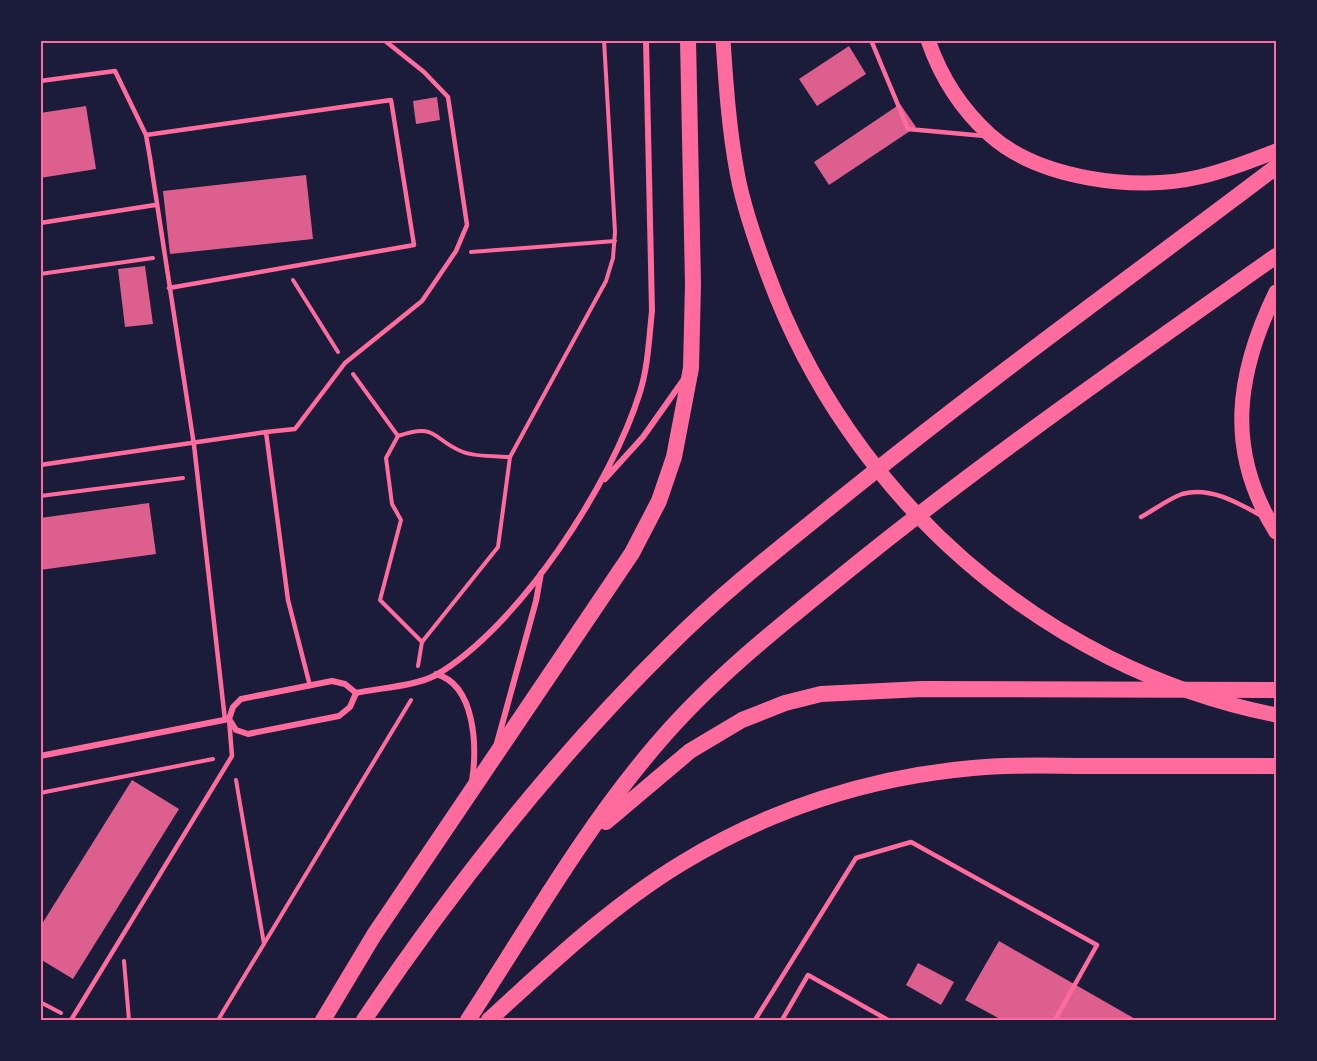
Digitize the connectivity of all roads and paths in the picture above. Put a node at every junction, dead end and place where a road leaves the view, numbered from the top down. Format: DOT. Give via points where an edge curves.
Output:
graph roads {
  1 [pos="384,40"];
  2 [pos="604,40"];
  3 [pos="646,40"];
  4 [pos="688,40"];
  5 [pos="723,40"];
  6 [pos="871,40"];
  7 [pos="928,40"];
  8 [pos="40,81"];
  9 [pos="146,135"];
  10 [pos="991,136"];
  11 [pos="1276,151"];
  12 [pos="1276,167"];
  13 [pos="155,205"];
  14 [pos="40,223"];
  15 [pos="615,241"];
  16 [pos="456,251"];
  17 [pos="1276,256"];
  18 [pos="164,257"];
  19 [pos="40,274"];
  20 [pos="169,288"];
  21 [pos="1276,292"];
  22 [pos="691,368"];
  23 [pos="266,432"];
  24 [pos="194,445"];
  25 [pos="510,457"];
  26 [pos="40,465"];
  27 [pos="198,476"];
  28 [pos="600,484"];
  29 [pos="40,496"];
  30 [pos="1141,517"];
  31 [pos="1272,525"];
  32 [pos="542,572"];
  33 [pos="422,642"];
  34 [pos="436,674"];
  35 [pos="415,681"];
  36 [pos="310,686"];
  37 [pos="1276,690"];
  38 [pos="356,693"];
  39 [pos="1276,715"];
  40 [pos="227,719"];
  41 [pos="40,756"];
  42 [pos="232,756"];
  43 [pos="491,761"];
  44 [pos="1276,766"];
  45 [pos="470,792"];
  46 [pos="40,793"];
  47 [pos="583,842"];
  48 [pos="122,938"];
  49 [pos="264,944"];
  50 [pos="40,1002"];
  51 [pos="72,1020"];
  52 [pos="129,1020"];
  53 [pos="218,1020"];
  54 [pos="323,1020"];
  55 [pos="364,1020"];
  56 [pos="468,1020"];
  57 [pos="489,1020"];
  58 [pos="754,1020"];
  59 [pos="782,1020"];
  60 [pos="888,1020"];
  61 [pos="1055,1020"];
  1 -- 16 [label="lane" via="448,97 467,225"];
  2 -- 15 [label="path"];
  3 -- 28 [label="street" via="652,311 649,344 634,410"];
  4 -- 22 [label="highway"];
  5 -- 39 [label="main road" via="737,174 756,242 779,307 809,368 858,447 963,561 1020,604 1093,650 1163,683"];
  6 -- 10 [label="lane" via="908,129"];
  7 -- 10 [label="main road" via="954,96"];
  8 -- 9 [label="lane" via="115,71"];
  9 -- 13 [label="lane"];
  9 -- 20 [label="lane" via="391,100 414,244"];
  10 -- 11 [label="main road" via="1033,161 1070,175 1118,183 1198,177"];
  12 -- 55 [label="highway" via="902,449 742,579 673,642 583,734 504,827 426,929"];
  13 -- 14 [label="lane"];
  13 -- 18 [label="lane"];
  15 -- 16 [label="path"];
  15 -- 25 [label="path" via="606,281"];
  16 -- 23 [label="lane" via="422,302 345,363 295,429"];
  17 -- 47 [label="highway" via="935,499 782,624 710,688 656,745"];
  18 -- 19 [label="path"];
  18 -- 20 [label="lane"];
  20 -- 24 [label="lane"];
  21 -- 31 [label="main road" via="1258,329 1243,382 1240,423 1249,473"];
  22 -- 28 [label="street" via="643,437"];
  22 -- 43 [label="highway" via="674,457 659,501 632,553"];
  23 -- 24 [label="lane"];
  23 -- 36 [label="lane" via="288,600"];
  24 -- 26 [label="lane"];
  24 -- 27 [label="lane"];
  25 -- 33 [label="path" via="498,547"];
  25 -- 33 [label="path" via="463,452 435,433 416,430 398,436 386,458 392,504 401,520 380,600"];
  27 -- 29 [label="path"];
  27 -- 40 [label="lane"];
  28 -- 32 [label="street"];
  30 -- 31 [label="lane" via="1181,494 1206,492 1238,502"];
  32 -- 34 [label="street" via="500,625"];
  32 -- 43 [label="street"];
  33 -- 35 [label="path"];
  34 -- 35 [label="street"];
  34 -- 45 [label="street" via="448,678 458,688 468,711 474,767"];
  35 -- 38 [label="street"];
  35 -- 49 [label="path" via="410,705"];
  36 -- 38 [label="street" via="332,681 345,684"];
  36 -- 40 [label="street" via="241,699"];
  37 -- 47 [label="highway" via="922,689 821,694 742,720 690,751"];
  38 -- 40 [label="street" via="350,707 339,716 248,734 236,730"];
  40 -- 41 [label="street"];
  40 -- 42 [label="lane"];
  42 -- 46 [label="path"];
  42 -- 48 [label="lane"];
  42 -- 49 [label="path"];
  43 -- 45 [label="highway"];
  44 -- 57 [label="highway" via="973,768 874,784 827,797 782,812 682,863 628,899"];
  45 -- 54 [label="highway" via="374,935"];
  47 -- 56 [label="highway"];
  48 -- 51 [label="lane"];
  48 -- 52 [label="path"];
  49 -- 53 [label="path"];
  50 -- 51 [label="path"];
  58 -- 61 [label="lane" via="856,858 911,842 1097,945"];
  59 -- 60 [label="lane" via="808,975"];
}
